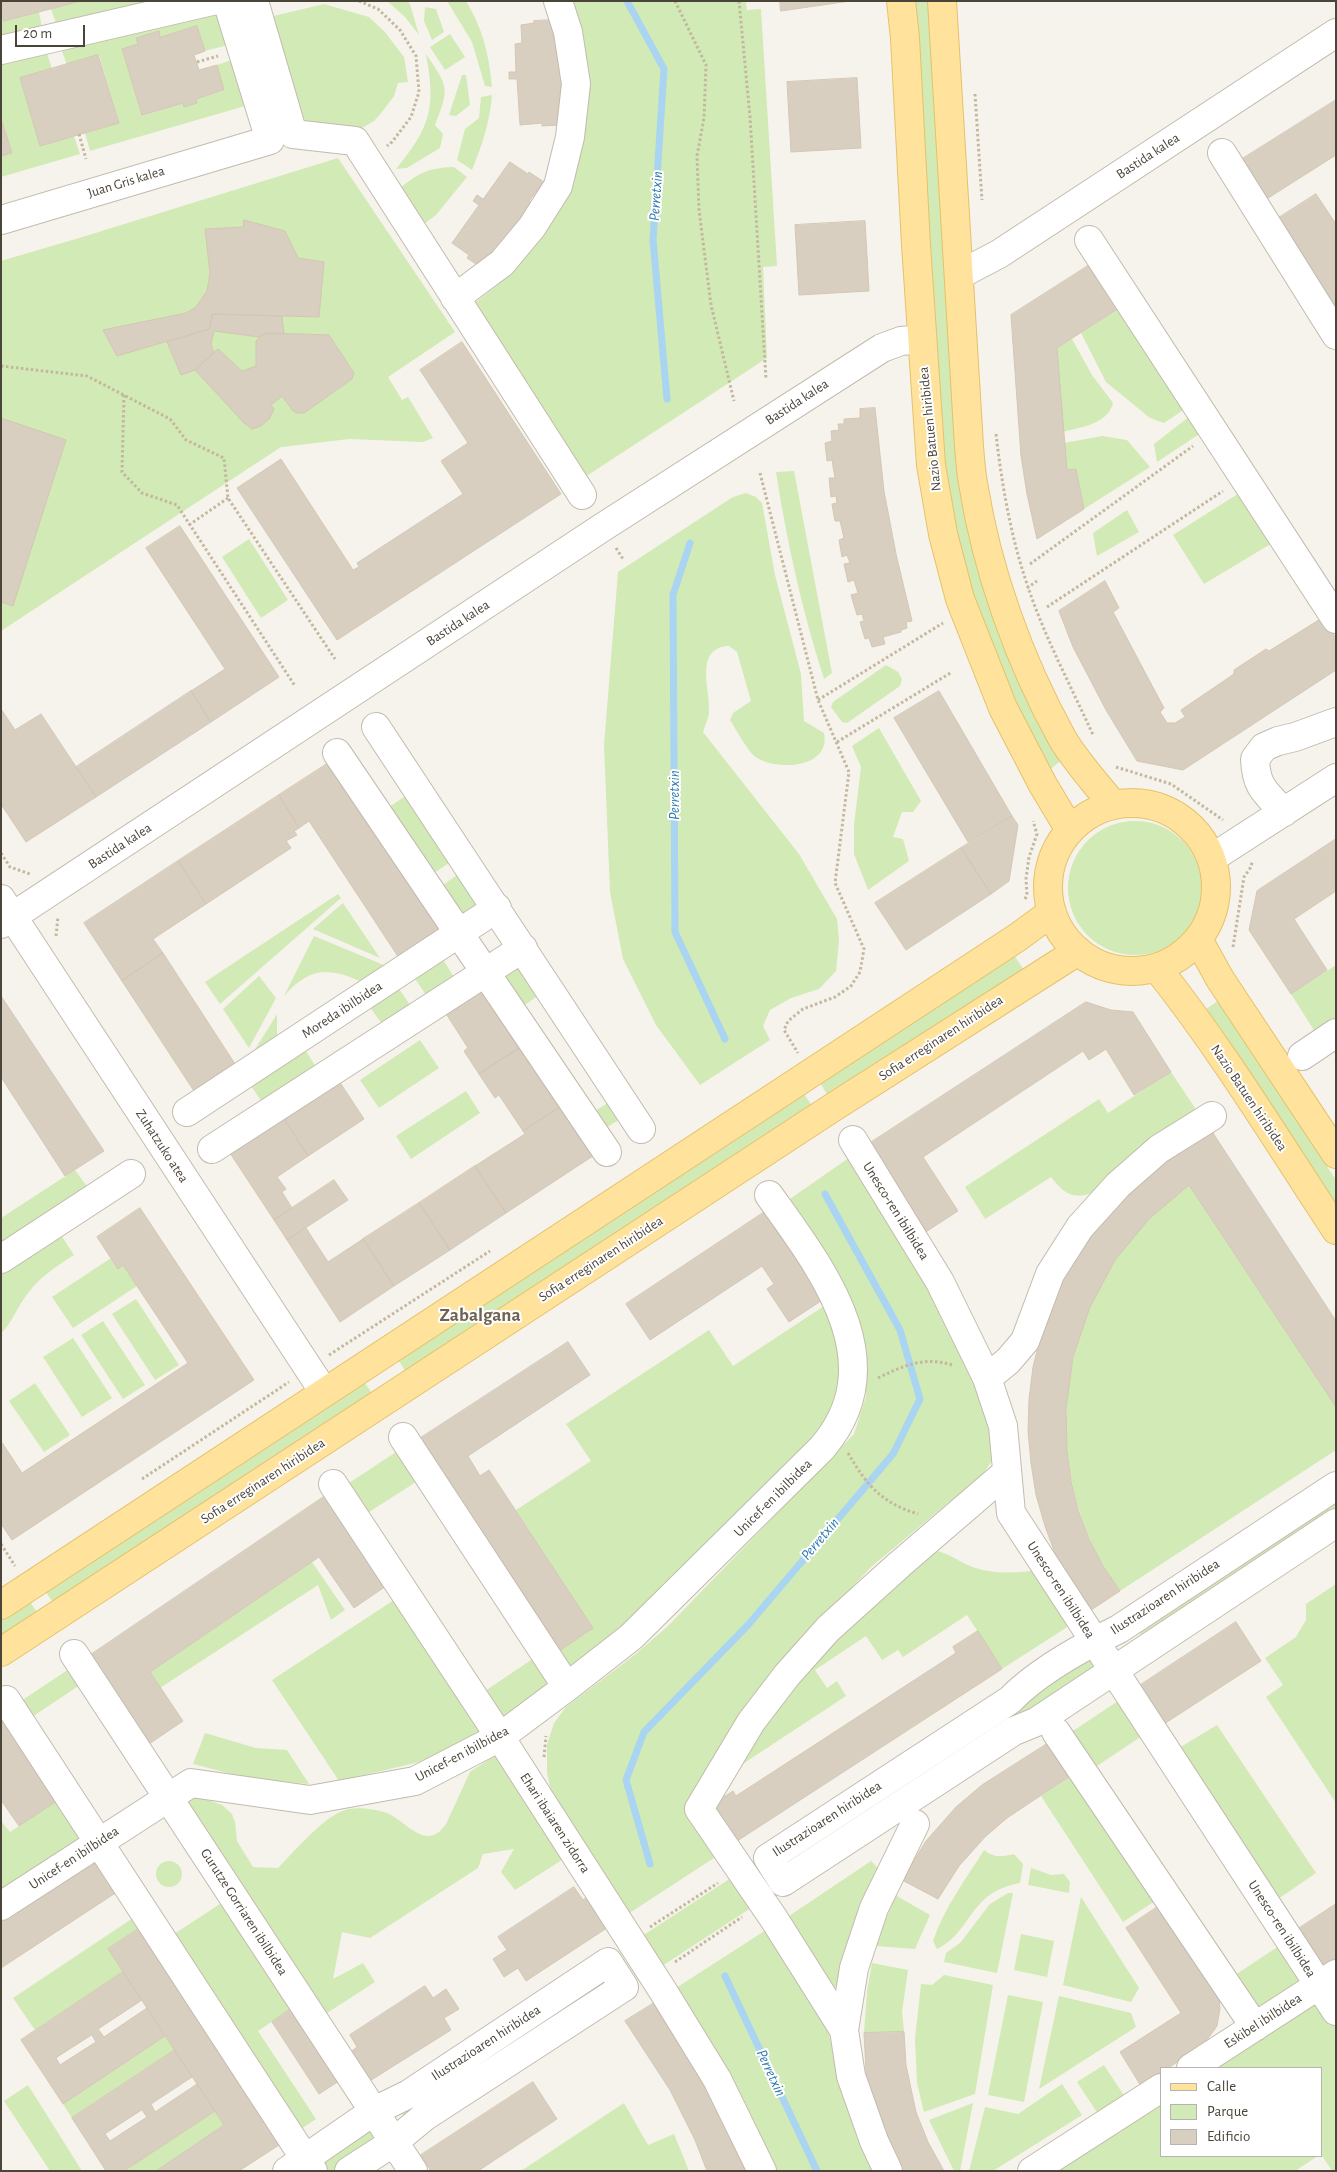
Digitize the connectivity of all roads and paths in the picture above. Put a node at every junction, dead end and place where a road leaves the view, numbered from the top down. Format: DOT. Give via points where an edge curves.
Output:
graph roads {
  1 [pos="212,1"];
  2 [pos="227,1"];
  3 [pos="254,1"];
  4 [pos="359,1"];
  5 [pos="558,1"];
  6 [pos="675,1"];
  7 [pos="739,1"];
  8 [pos="901,1"];
  9 [pos="942,1"];
  10 [pos="1336,34"];
  11 [pos="1,50"];
  12 [pos="975,87"];
  13 [pos="79,134"];
  14 [pos="1222,153"];
  15 [pos="86,159"];
  16 [pos="367,160"];
  17 [pos="982,201"];
  18 [pos="1,220"];
  19 [pos="1089,240"];
  20 [pos="959,276"];
  21 [pos="455,298"];
  22 [pos="1336,334"];
  23 [pos="922,339"];
  24 [pos="1,366"];
  25 [pos="766,379"];
  26 [pos="124,395"];
  27 [pos="734,401"];
  28 [pos="995,426"];
  29 [pos="1214,431"];
  30 [pos="760,473"];
  31 [pos="1244,477"];
  32 [pos="582,495"];
  33 [pos="228,498"];
  34 [pos="190,525"];
  35 [pos="1030,564"];
  36 [pos="1047,607"];
  37 [pos="966,613"];
  38 [pos="1336,619"];
  39 [pos="335,659"];
  40 [pos="952,672"];
  41 [pos="294,686"];
  42 [pos="818,700"];
  43 [pos="1336,722"];
  44 [pos="376,727"];
  45 [pos="1093,736"];
  46 [pos="837,742"];
  47 [pos="337,753"];
  48 [pos="1090,777"];
  49 [pos="1336,778"];
  50 [pos="1053,800"];
  51 [pos="1113,805"];
  52 [pos="1284,812"];
  53 [pos="1070,830"];
  54 [pos="1239,841"];
  55 [pos="1212,858"];
  56 [pos="1023,902"];
  57 [pos="497,908"];
  58 [pos="1052,912"];
  59 [pos="5,913"];
  60 [pos="458,933"];
  61 [pos="1199,941"];
  62 [pos="523,948"];
  63 [pos="1078,951"];
  64 [pos="1236,953"];
  65 [pos="1157,968"];
  66 [pos="486,972"];
  67 [pos="1336,1033"];
  68 [pos="804,1046"];
  69 [pos="796,1051"];
  70 [pos="1302,1056"];
  71 [pos="803,1078"];
  72 [pos="187,1112"];
  73 [pos="1212,1116"];
  74 [pos="641,1129"];
  75 [pos="853,1140"];
  76 [pos="212,1149"];
  77 [pos="607,1152"];
  78 [pos="1336,1154"];
  79 [pos="131,1174"];
  80 [pos="769,1195"];
  81 [pos="1336,1230"];
  82 [pos="1,1260"];
  83 [pos="956,1366"];
  84 [pos="878,1378"];
  85 [pos="987,1378"];
  86 [pos="324,1392"];
  87 [pos="403,1437"];
  88 [pos="846,1449"];
  89 [pos="1007,1472"];
  90 [pos="333,1484"];
  91 [pos="1336,1486"];
  92 [pos="921,1515"];
  93 [pos="1336,1523"];
  94 [pos="1,1605"];
  95 [pos="1094,1641"];
  96 [pos="1,1652"];
  97 [pos="74,1654"];
  98 [pos="1113,1670"];
  99 [pos="567,1687"];
  100 [pos="6,1700"];
  101 [pos="548,1731"];
  102 [pos="1056,1732"];
  103 [pos="500,1737"];
  104 [pos="544,1760"];
  105 [pos="168,1796"];
  106 [pos="915,1824"];
  107 [pos="99,1842"];
  108 [pos="740,1869"];
  109 [pos="1,1906"];
  110 [pos="768,1911"];
  111 [pos="630,1940"];
  112 [pos="653,1976"];
  113 [pos="1327,1980"];
  114 [pos="1336,2011"];
  115 [pos="1255,2027"];
  116 [pos="844,2030"];
  117 [pos="1193,2067"];
  118 [pos="1160,2089"];
  119 [pos="374,2111"];
  120 [pos="394,2142"];
  121 [pos="302,2166"];
  122 [pos="349,2171"];
  123 [pos="413,2171"];
  124 [pos="762,2171"];
  125 [pos="888,2171"];
  126 [pos="1032,2171"];
  1 -- 11 [label="street"];
  2 -- 18 [label="street, Juan Gris kalea" via="270,140"];
  3 -- 16 [label="street" via="293,134 355,141"];
  4 -- 16 [label="path" via="378,8 400,30 416,56 419,92 410,117 392,142"];
  5 -- 21 [label="street" via="568,32 576,84 570,136 558,186 532,227 502,263"];
  6 -- 27 [label="path" via="706,65 704,118 697,156 699,210 711,305"];
  7 -- 25 [label="path"];
  8 -- 23 [label="main road, Nazio Batuen hiribidea"];
  9 -- 20 [label="main road"];
  10 -- 20 [label="street, Bastida kalea" via="999,254"];
  12 -- 17 [label="path"];
  13 -- 15 [label="path"];
  14 -- 22 [label="street"];
  16 -- 21 [label="street"];
  19 -- 29 [label="street"];
  20 -- 48 [label="main road" via="973,482 987,546 1010,620 1030,670 1063,739"];
  21 -- 32 [label="street"];
  23 -- 37 [label="main road, Nazio Batuen hiribidea" via="931,464 943,534"];
  23 -- 59 [label="street, Bastida kalea" via="901,341 882,348"];
  24 -- 26 [label="path" via="87,376"];
  26 -- 33 [label="path" via="170,419 186,440 224,458"];
  26 -- 34 [label="path" via="122,472 142,493 177,505"];
  28 -- 45 [label="path" via="1008,516 1028,587"];
  29 -- 31 [label="street"];
  29 -- 35 [label="path"];
  30 -- 42 [label="path"];
  31 -- 36 [label="path"];
  31 -- 38 [label="street"];
  33 -- 34 [label="path"];
  33 -- 39 [label="path"];
  34 -- 41 [label="path"];
  37 -- 42 [label="path" via="934,626"];
  37 -- 50 [label="main road, Nazio Batuen hiribidea" via="1003,708"];
  40 -- 46 [label="path"];
  42 -- 46 [label="path"];
  43 -- 52 [label="street" via="1264,747 1255,759 1255,777 1265,793"];
  44 -- 57 [label="street"];
  46 -- 69 [label="path" via="849,772 835,883 864,949 860,972 851,986 835,997 803,1009 788,1021 784,1030"];
  47 -- 60 [label="street"];
  48 -- 51 [label="main road"];
  48 -- 54 [label="path" via="1108,765 1171,784 1224,821"];
  49 -- 52 [label="street"];
  50 -- 53 [label="main road, Nazio Batuen hiribidea"];
  50 -- 56 [label="path" via="1036,811 1033,822 1037,834 1029,857 1027,895"];
  51 -- 53 [label="main road" via="1097,810"];
  51 -- 55 [label="main road" via="1138,803 1162,808 1183,820 1200,837"];
  52 -- 54 [label="street"];
  53 -- 58 [label="main road" via="1054,854 1048,883"];
  54 -- 55 [label="street"];
  54 -- 64 [label="path" via="1252,858 1240,896 1233,947"];
  55 -- 61 [label="main road" via="1218,887 1213,915"];
  57 -- 60 [label="street, Moreda ibilbidea"];
  57 -- 62 [label="street"];
  58 -- 63 [label="main road" via="1062,933"];
  58 -- 71 [label="main road" via="1018,938"];
  59 -- 86 [label="street, Zuhatzuko atea"];
  60 -- 66 [label="street"];
  60 -- 72 [label="street, Moreda ibilbidea"];
  61 -- 65 [label="main road"];
  61 -- 78 [label="main road" via="1220,979"];
  62 -- 66 [label="street"];
  62 -- 74 [label="street"];
  63 -- 65 [label="main road" via="1096,963 1116,970 1136,972"];
  63 -- 96 [label="main road, Sofia erreginaren hiribidea" via="832,1108"];
  65 -- 81 [label="main road, Nazio Batuen hiribidea" via="1185,1003"];
  66 -- 76 [label="street"];
  66 -- 77 [label="street"];
  67 -- 70 [label="street"];
  68 -- 69 [label="path"];
  69 -- 71 [label="path" via="790,1056"];
  71 -- 86 [label="main road"];
  73 -- 85 [label="street" via="1159,1149 1118,1185 1080,1227 1050,1274 1025,1341"];
  75 -- 85 [label="street, Unesco-ren ibilbidea" via="940,1282"];
  79 -- 82 [label="street"];
  80 -- 99 [label="street, Unicef-en ibilbidea" via="817,1263 839,1304 852,1345 851,1394 837,1431 631,1637"];
  83 -- 84 [label="path" via="941,1361 922,1361"];
  85 -- 89 [label="street, Unesco-ren ibilbidea" via="1003,1426"];
  86 -- 94 [label="main road"];
  87 -- 99 [label="street"];
  88 -- 92 [label="path" via="860,1474 879,1496"];
  89 -- 95 [label="street, Unesco-ren ibilbidea" via="1011,1513"];
  89 -- 108 [label="street" via="828,1629 751,1722 699,1809"];
  90 -- 103 [label="street, Ehari ibaiaren zidorra"];
  91 -- 95 [label="street, Ilustrazioaren hiribidea" via="1119,1629"];
  93 -- 98 [label="street, Ilustrazioaren hiribidea"];
  95 -- 98 [label="street, Unesco-ren ibilbidea"];
  95 -- 98 [label="street, Ilustrazioaren hiribidea" via="1023,1687 1010,1700 768,1858 783,1882"];
  97 -- 105 [label="street, Gurutze Gorriaren ibilbidea"];
  98 -- 113 [label="street, Unesco-ren ibilbidea"];
  99 -- 103 [label="street, Unicef-en ibilbidea"];
  100 -- 107 [label="street"];
  101 -- 104 [label="path" via="544,1739"];
  102 -- 115 [label="street"];
  103 -- 105 [label="street, Unicef-en ibilbidea" via="415,1781 310,1800 191,1783"];
  103 -- 111 [label="street, Ehari ibaiaren zidorra"];
  105 -- 107 [label="street, Unicef-en ibilbidea"];
  105 -- 119 [label="street, Gurutze Gorriaren ibilbidea"];
  106 -- 116 [label="street" via="874,1908 854,1968"];
  107 -- 109 [label="street, Unicef-en ibilbidea"];
  107 -- 121 [label="street"];
  108 -- 110 [label="street"];
  108 -- 111 [label="path"];
  110 -- 112 [label="path"];
  110 -- 116 [label="street"];
  111 -- 112 [label="street, Ehari ibaiaren zidorra"];
  112 -- 124 [label="street, Ehari ibaiaren zidorra" via="717,2079"];
  113 -- 114 [label="street, Unesco-ren ibilbidea"];
  113 -- 115 [label="street, Eskibel ibilbidea"];
  115 -- 117 [label="street, Eskibel ibilbidea"];
  116 -- 125 [label="street" via="851,2076"];
  118 -- 126 [label="street"];
  119 -- 120 [label="street, Gurutze Gorriaren ibilbidea"];
  119 -- 120 [label="street, Ilustrazioaren hiribidea" via="409,2094 608,1962 624,1987 424,2117"];
  119 -- 121 [label="street, Ilustrazioaren hiribidea"];
  120 -- 122 [label="street, Ilustrazioaren hiribidea"];
  120 -- 123 [label="street, Gurutze Gorriaren ibilbidea"];
}
